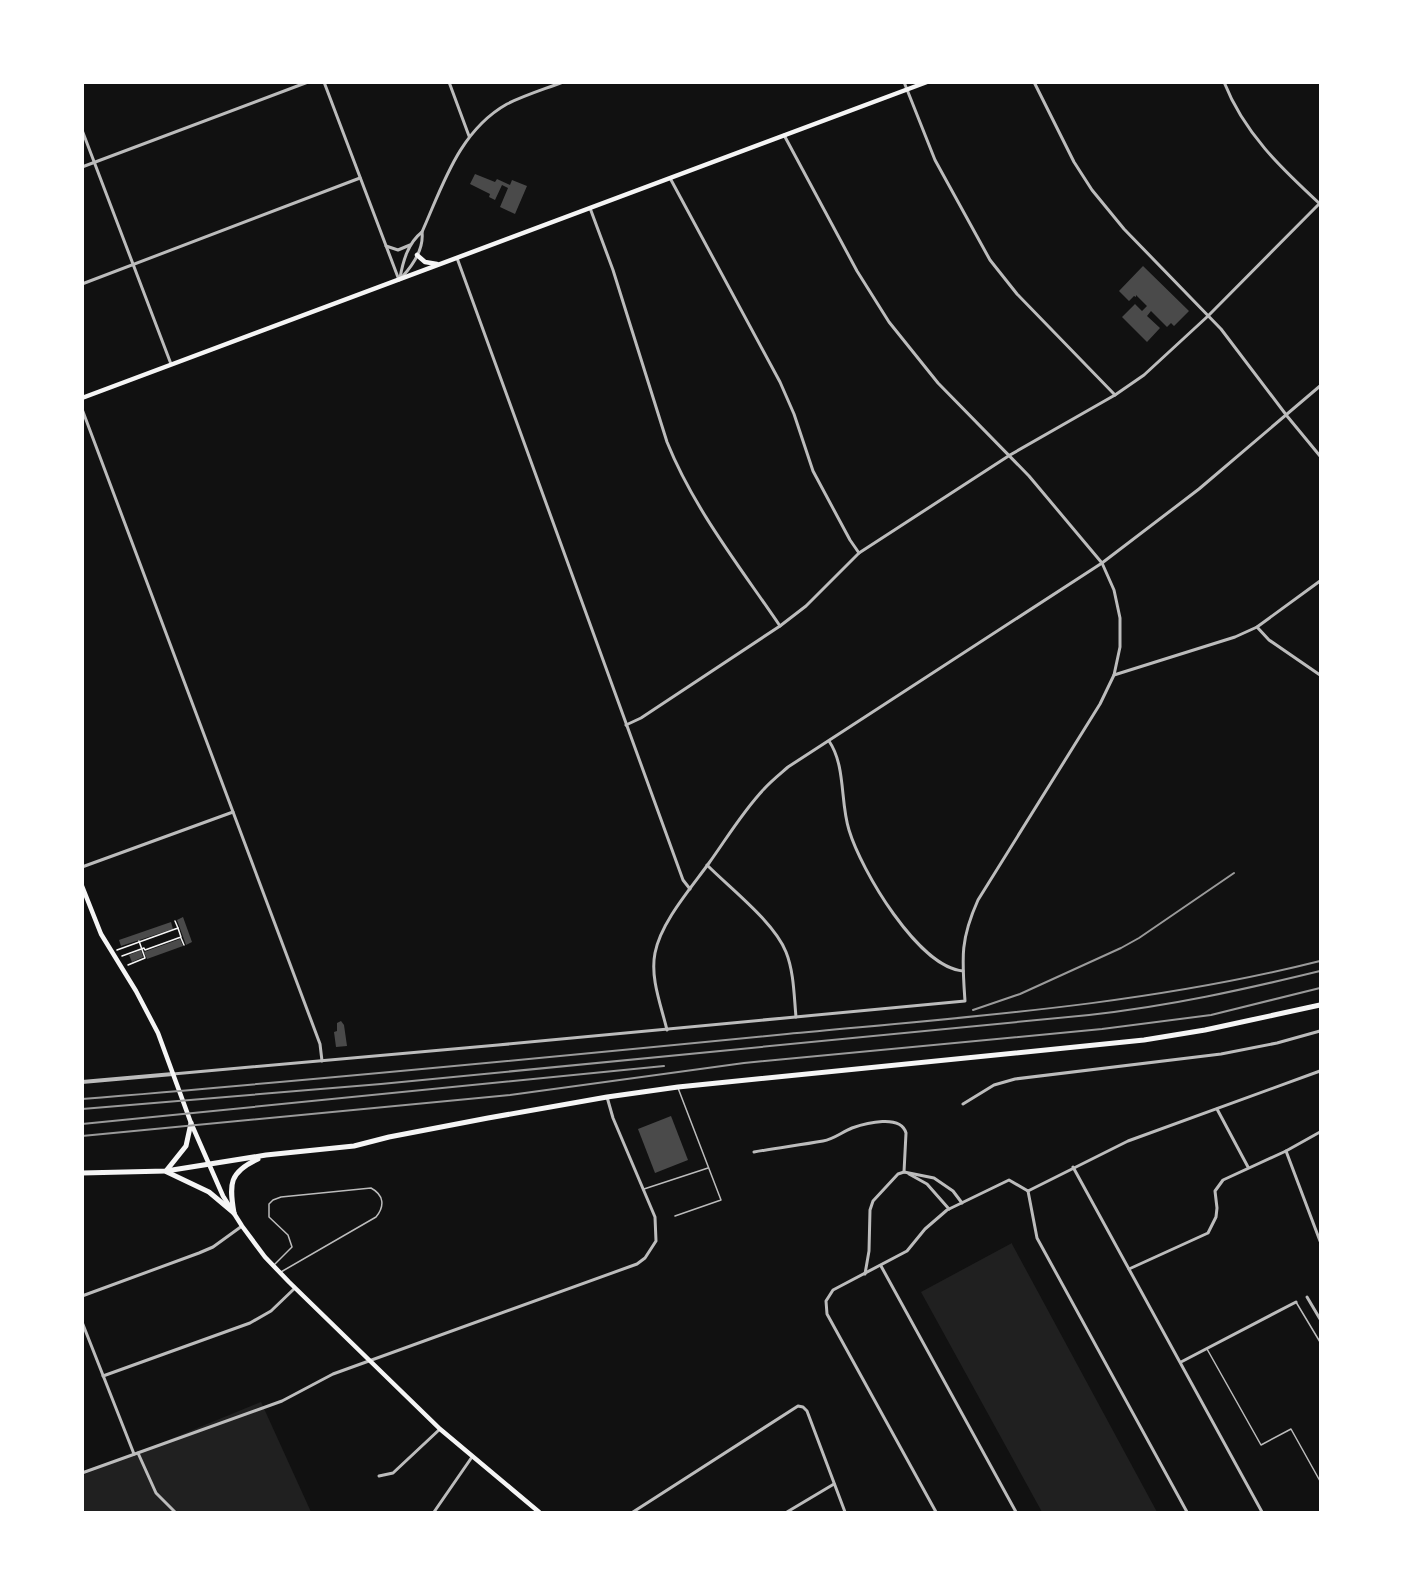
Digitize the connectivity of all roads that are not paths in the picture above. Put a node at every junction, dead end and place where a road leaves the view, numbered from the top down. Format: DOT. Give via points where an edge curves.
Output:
graph roads {
  1 [pos="308,82"];
  2 [pos="324,82"];
  3 [pos="449,82"];
  4 [pos="563,82"];
  5 [pos="903,82"];
  6 [pos="927,82"];
  7 [pos="1034,82"];
  8 [pos="1224,82"];
  9 [pos="906,90"];
  10 [pos="82,130"];
  11 [pos="784,135"];
  12 [pos="469,136"];
  13 [pos="95,162"];
  14 [pos="82,167"];
  15 [pos="360,178"];
  16 [pos="670,178"];
  17 [pos="1320,204"];
  18 [pos="590,208"];
  19 [pos="422,232"];
  20 [pos="411,244"];
  21 [pos="386,246"];
  22 [pos="417,255"];
  23 [pos="457,258"];
  24 [pos="440,264"];
  25 [pos="133,265"];
  26 [pos="399,280"];
  27 [pos="82,284"];
  28 [pos="1208,316"];
  29 [pos="171,366"];
  30 [pos="1320,387"];
  31 [pos="1115,395"];
  32 [pos="82,398"];
  33 [pos="82,409"];
  34 [pos="1287,416"];
  35 [pos="1010,455"];
  36 [pos="1320,456"];
  37 [pos="859,553"];
  38 [pos="1102,563"];
  39 [pos="1320,581"];
  40 [pos="780,626"];
  41 [pos="1257,627"];
  42 [pos="1114,675"];
  43 [pos="1320,675"];
  44 [pos="626,724"];
  45 [pos="829,741"];
  46 [pos="233,812"];
  47 [pos="707,866"];
  48 [pos="82,867"];
  49 [pos="82,886"];
  50 [pos="691,889"];
  51 [pos="963,971"];
  52 [pos="1320,1005"];
  53 [pos="796,1017"];
  54 [pos="667,1030"];
  55 [pos="1320,1031"];
  56 [pos="322,1061"];
  57 [pos="1320,1071"];
  58 [pos="173,1074"];
  59 [pos="82,1082"];
  60 [pos="678,1088"];
  61 [pos="607,1096"];
  62 [pos="963,1104"];
  63 [pos="1217,1108"];
  64 [pos="191,1124"];
  65 [pos="1320,1132"];
  66 [pos="1286,1151"];
  67 [pos="754,1152"];
  68 [pos="266,1155"];
  69 [pos="209,1164"];
  70 [pos="708,1167"];
  71 [pos="1073,1167"];
  72 [pos="1248,1167"];
  73 [pos="166,1171"];
  74 [pos="904,1172"];
  75 [pos="82,1173"];
  76 [pos="643,1190"];
  77 [pos="1028,1191"];
  78 [pos="962,1203"];
  79 [pos="949,1209"];
  80 [pos="234,1213"];
  81 [pos="675,1216"];
  82 [pos="242,1227"];
  83 [pos="1320,1241"];
  84 [pos="274,1266"];
  85 [pos="881,1266"];
  86 [pos="1129,1269"];
  87 [pos="280,1272"];
  88 [pos="865,1274"];
  89 [pos="295,1288"];
  90 [pos="82,1296"];
  91 [pos="1307,1297"];
  92 [pos="1296,1302"];
  93 [pos="1320,1319"];
  94 [pos="83,1322"];
  95 [pos="1320,1342"];
  96 [pos="1207,1348"];
  97 [pos="369,1360"];
  98 [pos="1180,1362"];
  99 [pos="103,1376"];
  100 [pos="440,1430"];
  101 [pos="136,1454"];
  102 [pos="472,1457"];
  103 [pos="82,1473"];
  104 [pos="379,1476"];
  105 [pos="1320,1481"];
  106 [pos="834,1483"];
  107 [pos="175,1512"];
  108 [pos="434,1512"];
  109 [pos="539,1512"];
  110 [pos="633,1512"];
  111 [pos="787,1512"];
  112 [pos="845,1512"];
  113 [pos="936,1512"];
  114 [pos="1016,1512"];
  115 [pos="1187,1512"];
  116 [pos="1262,1512"];
  1 -- 13 [label="street"];
  2 -- 15 [label="street"];
  3 -- 12 [label="street"];
  4 -- 12 [label="street" via="506,105"];
  5 -- 9 [label="street"];
  6 -- 9 [label="main road"];
  7 -- 28 [label="street" via="1092,190 1124,230"];
  8 -- 17 [label="street" via="1256,140"];
  9 -- 11 [label="main road"];
  9 -- 31 [label="street" via="935,160 990,260 1017,294"];
  10 -- 13 [label="street"];
  11 -- 16 [label="main road"];
  11 -- 35 [label="street" via="856,271 889,322 938,383"];
  12 -- 19 [label="street" via="453,161"];
  13 -- 14 [label="street"];
  13 -- 25 [label="street"];
  15 -- 21 [label="street"];
  15 -- 25 [label="street"];
  16 -- 18 [label="main road"];
  16 -- 37 [label="street" via="780,382 813,471"];
  17 -- 28 [label="street"];
  18 -- 23 [label="main road"];
  18 -- 40 [label="street" via="678,470"];
  19 -- 20 [label="street"];
  19 -- 22 [label="street"];
  20 -- 21 [label="street" via="398,250"];
  20 -- 26 [label="street"];
  21 -- 26 [label="street"];
  22 -- 24 [label="main road" via="425,262"];
  22 -- 26 [label="street"];
  23 -- 24 [label="main road"];
  23 -- 44 [label="street"];
  24 -- 26 [label="main road"];
  25 -- 27 [label="street"];
  25 -- 29 [label="street"];
  26 -- 29 [label="main road"];
  28 -- 31 [label="street" via="1144,375"];
  28 -- 34 [label="street"];
  29 -- 32 [label="main road"];
  30 -- 34 [label="street"];
  31 -- 35 [label="street"];
  33 -- 46 [label="street"];
  34 -- 36 [label="street"];
  34 -- 38 [label="street"];
  35 -- 37 [label="street"];
  35 -- 38 [label="street"];
  37 -- 40 [label="street"];
  38 -- 42 [label="street" via="1114,590 1120,618 1120,647"];
  38 -- 45 [label="street"];
  39 -- 41 [label="street"];
  40 -- 44 [label="street"];
  41 -- 42 [label="street"];
  41 -- 43 [label="street" via="1269,640"];
  42 -- 51 [label="street" via="1100,704 978,900 964,934"];
  44 -- 50 [label="street" via="683,880"];
  45 -- 47 [label="street" via="765,787"];
  45 -- 51 [label="street" via="836,754 849,830 875,888 919,944 948,967"];
  46 -- 48 [label="street"];
  46 -- 56 [label="street" via="320,1044"];
  47 -- 50 [label="street"];
  47 -- 53 [label="street" via="781,941 790,967"];
  49 -- 58 [label="main road" via="101,934 148,1012"];
  50 -- 54 [label="street" via="663,929 655,954 655,978"];
  51 -- 53 [label="street" via="965,1000"];
  52 -- 60 [label="main road" via="1144,1040"];
  53 -- 54 [label="street"];
  54 -- 56 [label="street"];
  55 -- 62 [label="street" via="1221,1054 1015,1079 994,1084"];
  56 -- 58 [label="street"];
  57 -- 63 [label="street"];
  58 -- 59 [label="street"];
  58 -- 64 [label="main road"];
  60 -- 61 [label="main road"];
  60 -- 70 [label="lane"];
  61 -- 68 [label="main road" via="354,1146"];
  61 -- 76 [label="street"];
  63 -- 71 [label="street"];
  63 -- 72 [label="street"];
  64 -- 69 [label="main road"];
  64 -- 73 [label="main road" via="186,1146"];
  65 -- 66 [label="street"];
  66 -- 72 [label="street"];
  66 -- 83 [label="street"];
  67 -- 74 [label="street" via="826,1140 855,1127 900,1123 905,1127"];
  68 -- 69 [label="main road"];
  68 -- 80 [label="main road" via="235,1175 231,1184"];
  69 -- 73 [label="main road"];
  69 -- 80 [label="main road"];
  70 -- 76 [label="lane"];
  70 -- 81 [label="lane" via="721,1200"];
  71 -- 77 [label="street"];
  71 -- 86 [label="street"];
  72 -- 86 [label="street" via="1218,1185 1216,1217 1208,1233"];
  73 -- 75 [label="main road"];
  73 -- 80 [label="main road" via="209,1192"];
  74 -- 78 [label="street" via="940,1181"];
  74 -- 79 [label="street" via="927,1184"];
  74 -- 88 [label="street" via="873,1201"];
  76 -- 97 [label="street" via="655,1216 656,1241 637,1264"];
  77 -- 78 [label="street" via="1009,1180"];
  77 -- 115 [label="street" via="1036,1238"];
  78 -- 79 [label="street"];
  79 -- 85 [label="street" via="933,1220 908,1251"];
  80 -- 82 [label="main road"];
  82 -- 84 [label="main road"];
  82 -- 90 [label="street" via="213,1247"];
  84 -- 87 [label="main road"];
  84 -- 87 [label="lane" via="292,1247 288,1235 270,1217 269,1204 273,1200 371,1188 381,1196 383,1203 376,1217"];
  85 -- 88 [label="street"];
  85 -- 114 [label="street"];
  86 -- 98 [label="street"];
  87 -- 89 [label="main road"];
  88 -- 113 [label="street" via="833,1290 827,1299 827,1314"];
  89 -- 97 [label="main road"];
  89 -- 99 [label="street" via="271,1311 250,1323"];
  91 -- 93 [label="street"];
  92 -- 95 [label="lane"];
  92 -- 96 [label="street"];
  94 -- 99 [label="street"];
  96 -- 98 [label="street"];
  96 -- 105 [label="lane" via="1261,1445 1291,1429"];
  97 -- 100 [label="main road"];
  97 -- 101 [label="street" via="282,1401"];
  98 -- 116 [label="street"];
  99 -- 101 [label="street"];
  100 -- 102 [label="main road"];
  100 -- 104 [label="street" via="393,1473"];
  101 -- 103 [label="street"];
  101 -- 107 [label="street" via="156,1493"];
  102 -- 108 [label="street"];
  102 -- 109 [label="main road"];
  106 -- 110 [label="street" via="807,1411 798,1406"];
  106 -- 111 [label="street"];
  106 -- 112 [label="street"];
}
